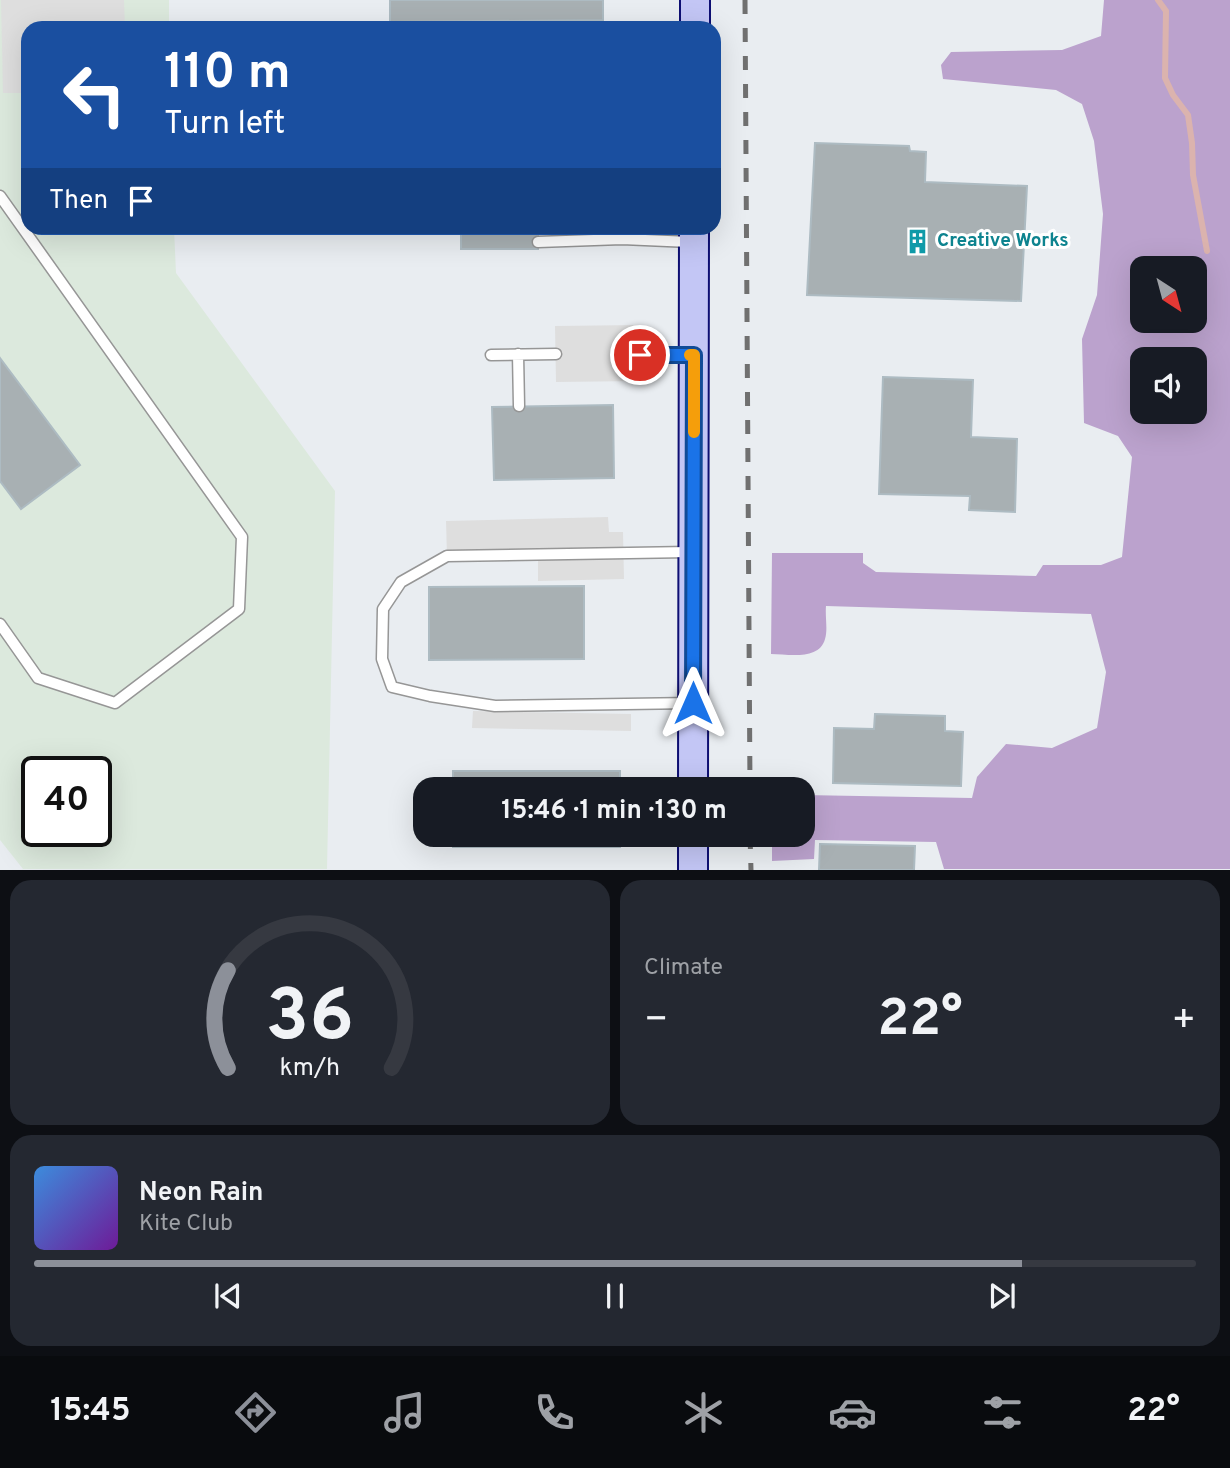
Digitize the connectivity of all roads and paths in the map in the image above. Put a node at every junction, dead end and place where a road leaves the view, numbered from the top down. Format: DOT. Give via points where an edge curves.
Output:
graph roads {
  1 [pos="695,0"];
  2 [pos="695,21"];
  3 [pos="0,197"];
  4 [pos="21,227"];
  5 [pos="27,235"];
  6 [pos="619,235"];
  7 [pos="694,235"];
  8 [pos="622,239"];
  9 [pos="538,242"];
  10 [pos="518,354"];
  11 [pos="556,354"];
  12 [pos="491,355"];
  13 [pos="640,355"];
  14 [pos="694,355"];
  15 [pos="519,407"];
  16 [pos="694,552"];
  17 [pos="0,624"];
  18 [pos="693,703"];
  19 [pos="693,777"];
  20 [pos="693,847"];
  21 [pos="693,870"];
  1 -- 2 [label="street"];
  3 -- 4 [label="lane"];
  5 -- 17 [label="lane" via="242,537 239,609 115,703 38,678"];
  6 -- 8 [label="lane"];
  7 -- 8 [label="lane"];
  7 -- 14 [label="street"];
  8 -- 9 [label="lane"];
  10 -- 11 [label="lane"];
  10 -- 12 [label="lane"];
  10 -- 15 [label="lane"];
  13 -- 14 [label="lane"];
  14 -- 16 [label="street"];
  16 -- 18 [label="street"];
  16 -- 18 [label="lane" via="447,556 401,582 383,609 382,659 392,687 495,706"];
  18 -- 19 [label="street"];
  20 -- 21 [label="street"];
}
